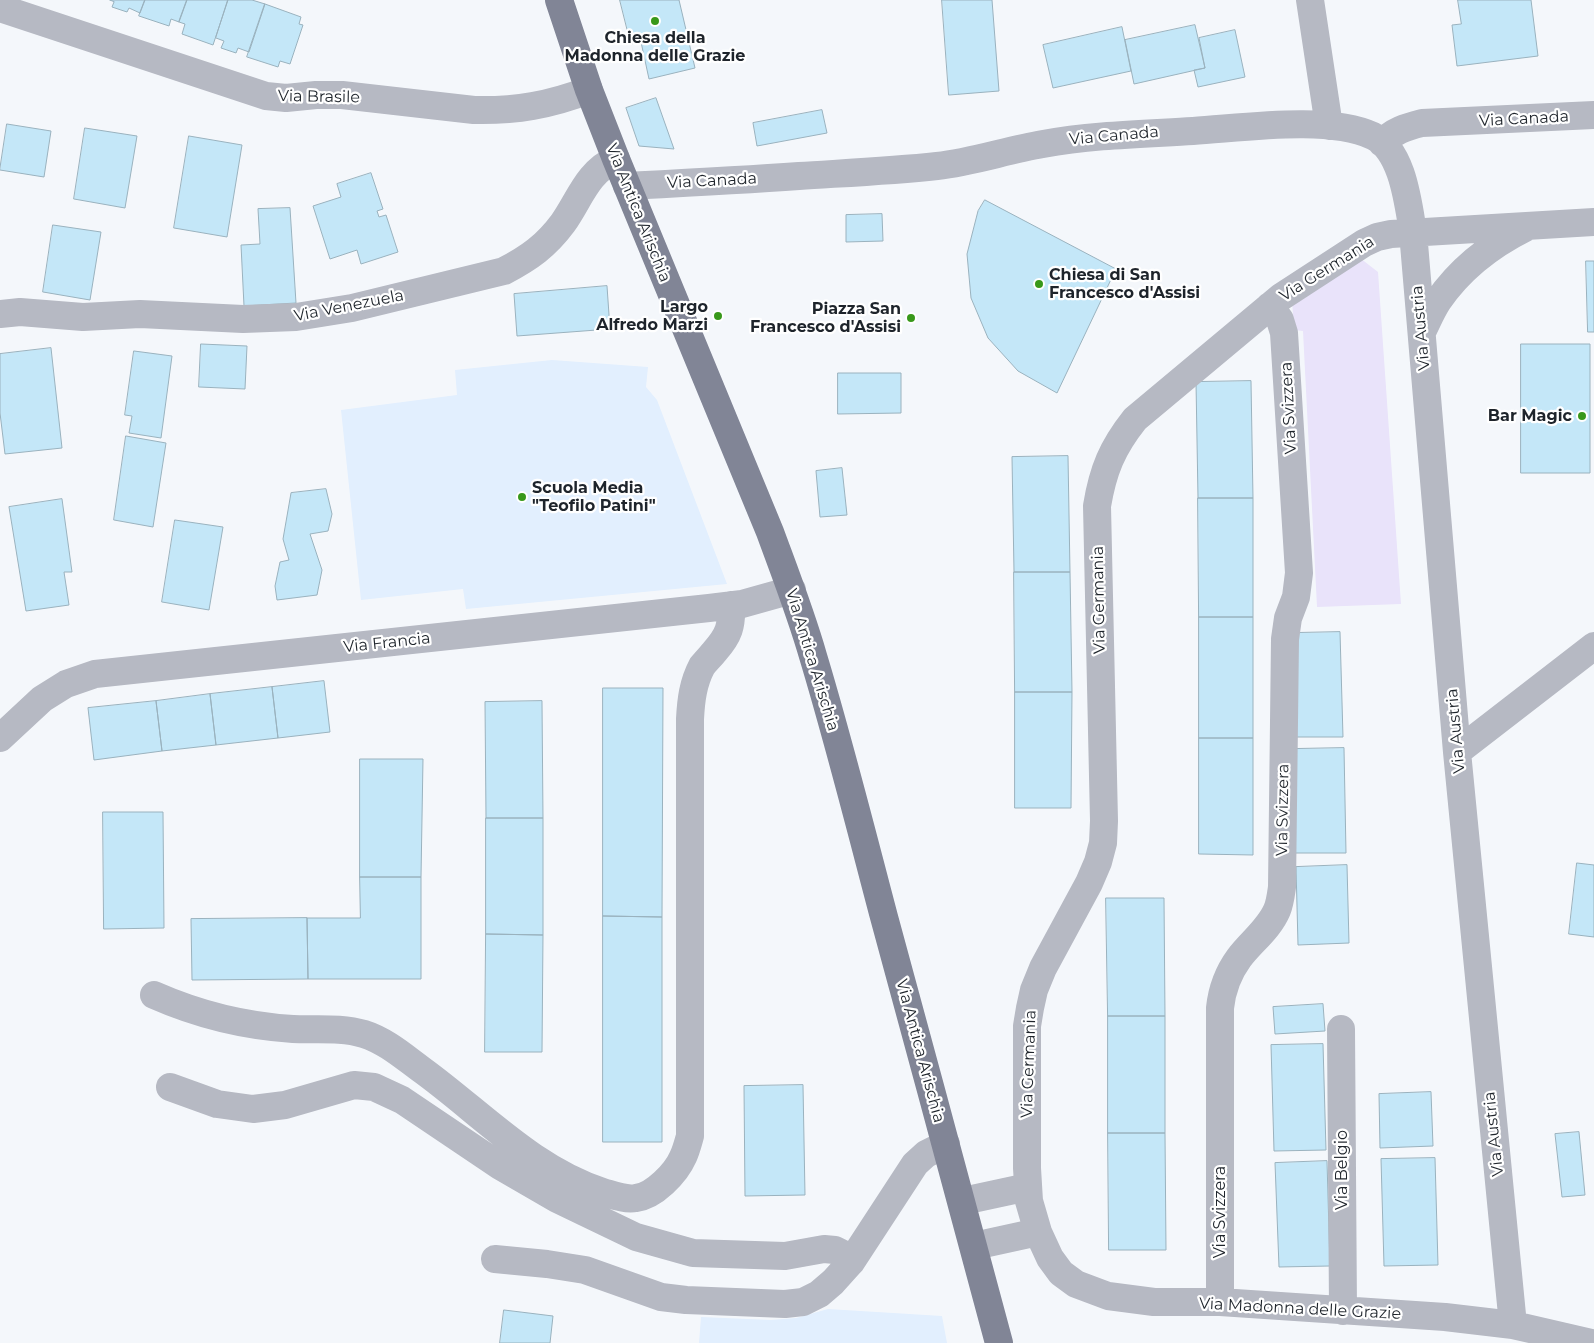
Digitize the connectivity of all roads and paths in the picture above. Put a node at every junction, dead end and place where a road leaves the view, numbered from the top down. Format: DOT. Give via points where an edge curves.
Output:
graph roads {
  1 [pos="559,0"];
  2 [pos="1310,0"];
  3 [pos="0,8"];
  4 [pos="589,90"];
  5 [pos="1594,115"];
  6 [pos="1329,126"];
  7 [pos="1382,143"];
  8 [pos="616,159"];
  9 [pos="627,186"];
  10 [pos="1594,222"];
  11 [pos="1531,225"];
  12 [pos="1413,232"];
  13 [pos="1270,306"];
  14 [pos="0,314"];
  15 [pos="1422,332"];
  16 [pos="792,590"];
  17 [pos="731,605"];
  18 [pos="1594,646"];
  19 [pos="0,738"];
  20 [pos="1457,752"];
  21 [pos="154,995"];
  22 [pos="1341,1029"];
  23 [pos="170,1087"];
  24 [pos="946,1144"];
  25 [pos="1028,1187"];
  26 [pos="962,1202"];
  27 [pos="1038,1232"];
  28 [pos="974,1246"];
  29 [pos="495,1259"];
  30 [pos="851,1262"];
  31 [pos="1220,1302"];
  32 [pos="1343,1312"];
  33 [pos="1525,1333"];
  34 [pos="999,1343"];
  35 [pos="1591,1343"];
  1 -- 4 [label="main road, Via Antica Arischia"];
  2 -- 6 [label="street"];
  3 -- 4 [label="street, Via Brasile" via="266,96 342,95 494,110 544,105"];
  4 -- 8 [label="main road, Via Antica Arischia"];
  5 -- 7 [label="street, Via Canada" via="1422,123 1393,133"];
  6 -- 7 [label="street, Via Canada" via="1351,128"];
  6 -- 9 [label="street, Via Canada" via="1290,125 1080,138 938,166"];
  7 -- 12 [label="street, Via Austria" via="1402,177"];
  8 -- 9 [label="main road, Via Antica Arischia"];
  8 -- 14 [label="street, Via Venezuela" via="598,168 563,223 545,244 527,259 504,271 352,308 296,317 243,319 140,314 83,317 20,312"];
  9 -- 16 [label="main road, Via Antica Arischia"];
  10 -- 11 [label="street, Via Germania"];
  11 -- 12 [label="street, Via Germania"];
  11 -- 15 [label="street, Via Germania" via="1507,237 1458,277 1438,302"];
  12 -- 13 [label="street, Via Germania" via="1377,237 1364,243"];
  12 -- 15 [label="street, Via Austria"];
  13 -- 25 [label="street, Via Germania" via="1135,419 1111,456 1101,481 1097,506 1102,843 1089,883 1043,968 1030,1008 1026,1045"];
  13 -- 31 [label="street, Via Svizzera" via="1284,333 1299,573 1285,639 1282,887 1278,910 1239,958 1222,992 1220,1008"];
  15 -- 20 [label="street, Via Austria"];
  16 -- 17 [label="street, Via Francia"];
  16 -- 24 [label="main road, Via Antica Arischia" via="816,664"];
  17 -- 19 [label="street, Via Francia" via="95,674 66,684 42,699"];
  17 -- 21 [label="street" via="730,631 703,664 691,696 690,1136 683,1158 669,1178 654,1191 637,1198 623,1198 592,1188 551,1168 446,1087 387,1045 364,1034 243,1022 182,1008"];
  18 -- 20 [label="street"];
  20 -- 33 [label="street, Via Austria"];
  22 -- 32 [label="street, Via Belgio"];
  23 -- 30 [label="street" via="217,1104 253,1110 285,1105 354,1085 374,1087 402,1100 516,1176 636,1237 693,1253 785,1256 835,1250"];
  24 -- 26 [label="main road, Via Antica Arischia"];
  24 -- 30 [label="street" via="915,1164"];
  25 -- 26 [label="street"];
  25 -- 27 [label="street, Via Germania"];
  26 -- 28 [label="main road, Via Antica Arischia"];
  27 -- 28 [label="street"];
  27 -- 31 [label="street, Via Madonna delle Grazie" via="1061,1273 1086,1288 1108,1296 1154,1302"];
  28 -- 34 [label="main road, Via Antica Arischia"];
  29 -- 30 [label="street" via="585,1270 661,1297 785,1304 803,1302 819,1294"];
  31 -- 32 [label="street, Via Madonna delle Grazie"];
  32 -- 33 [label="street, Via Madonna delle Grazie" via="1445,1317"];
  33 -- 35 [label="street, Via Madonna delle Grazie"];
}
